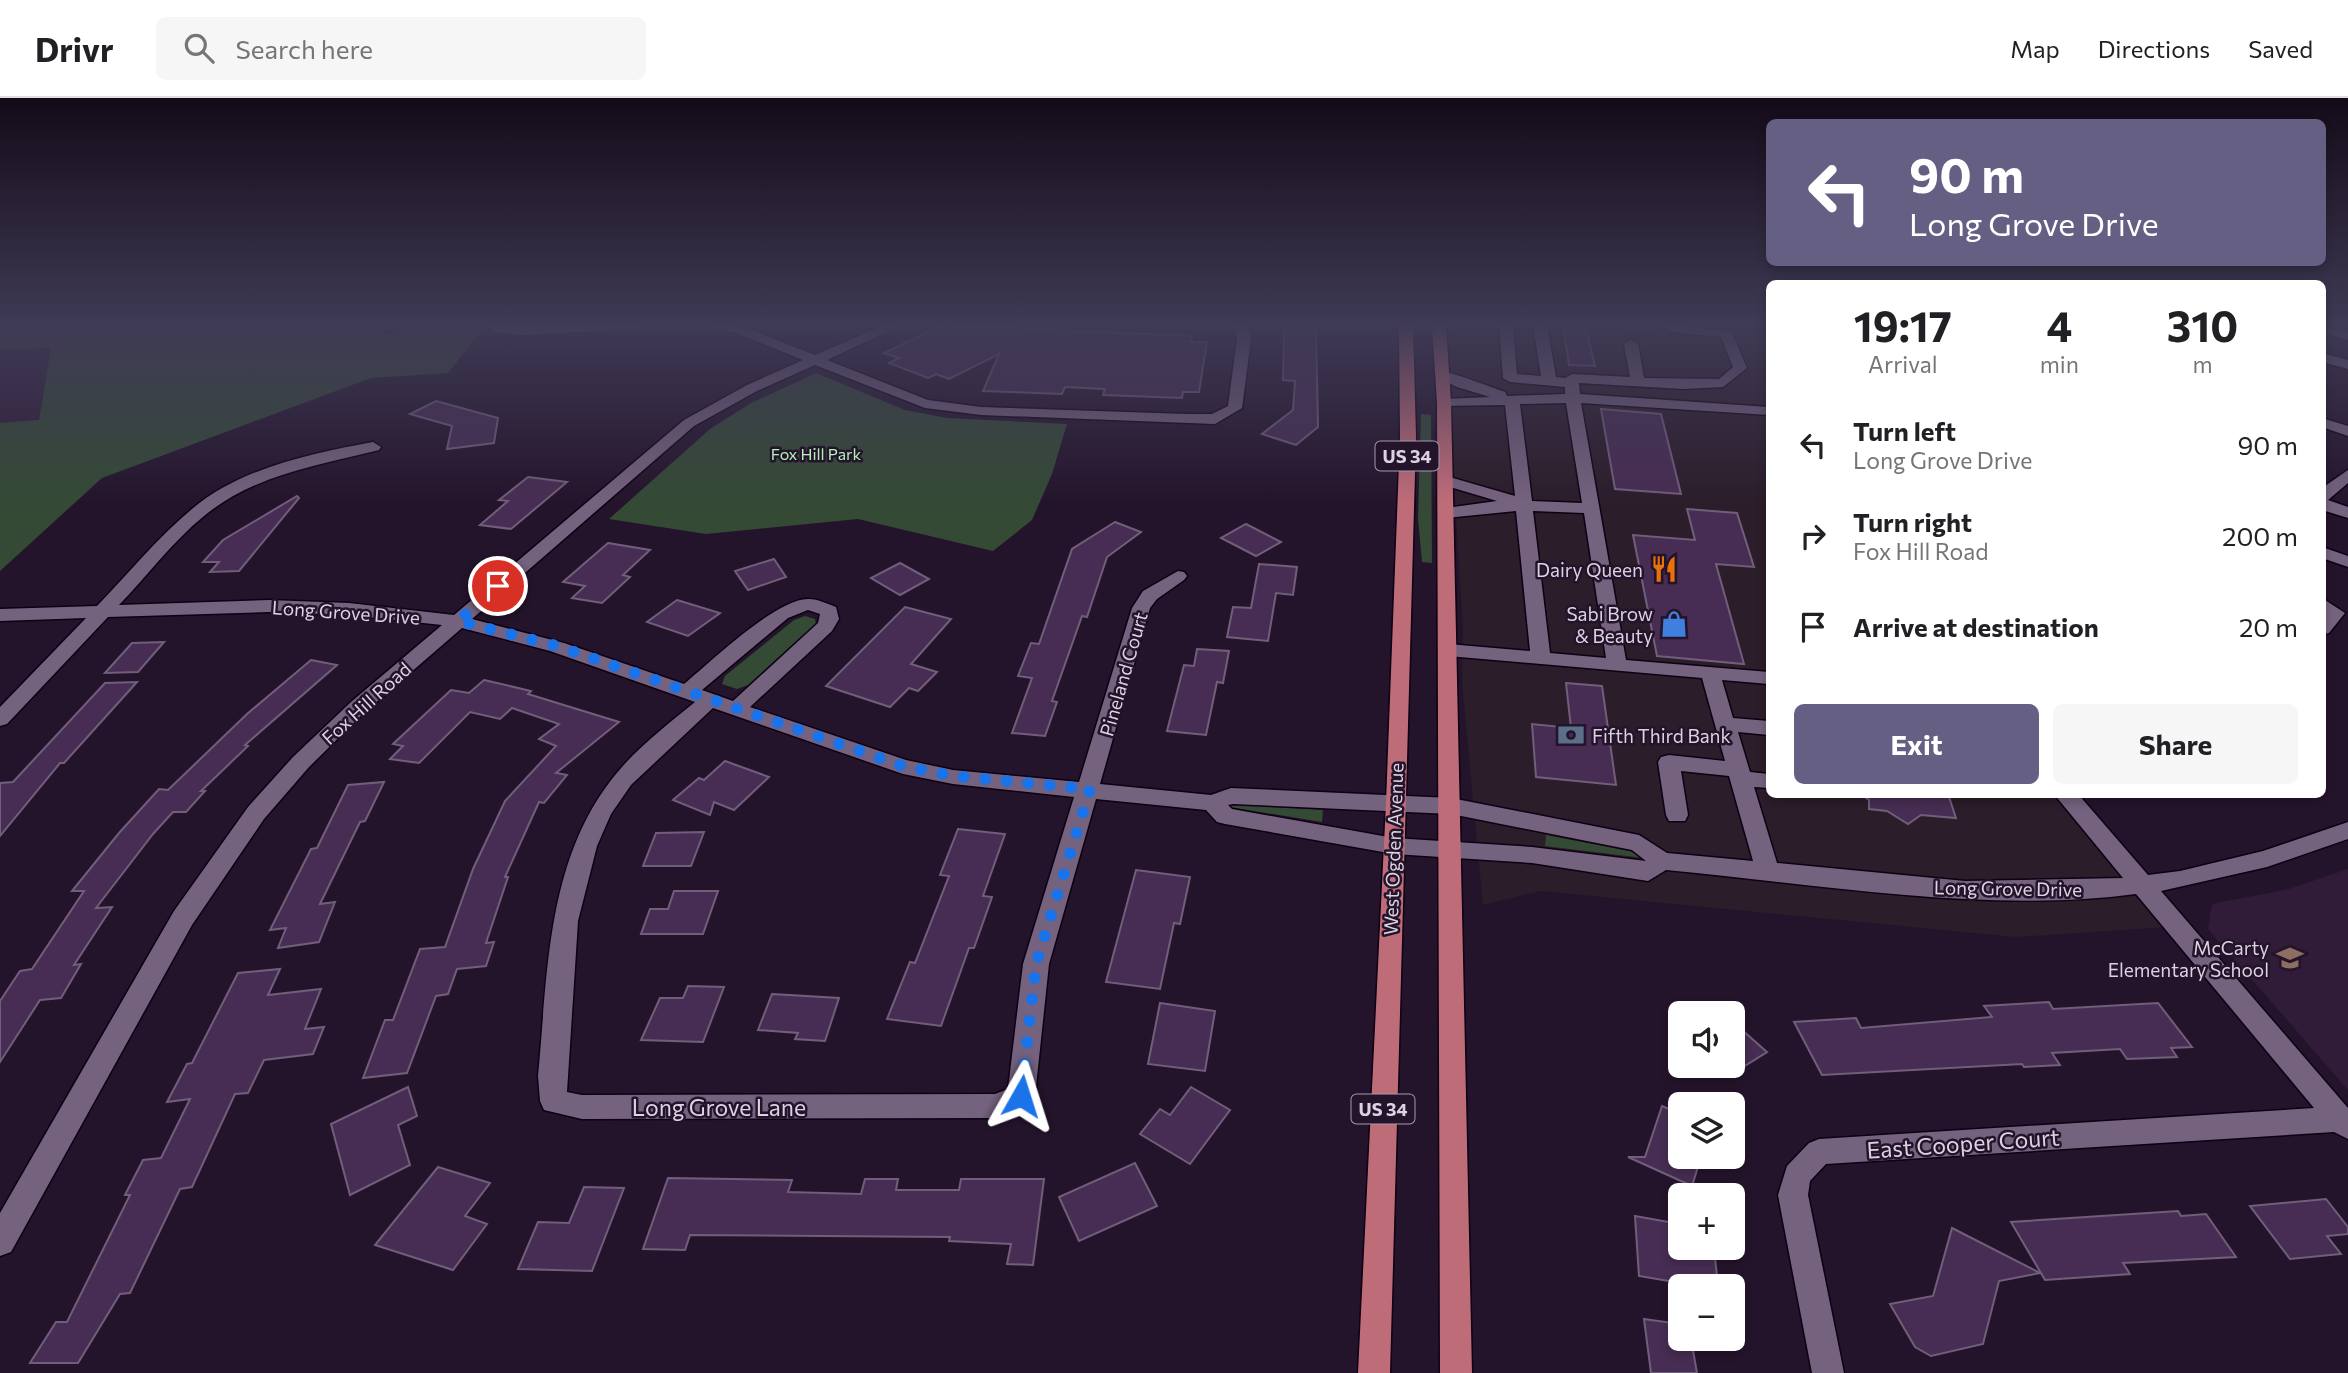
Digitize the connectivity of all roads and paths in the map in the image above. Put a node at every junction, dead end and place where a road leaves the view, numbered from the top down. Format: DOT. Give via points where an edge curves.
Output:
graph roads {
  1 [pos="760,384"];
  2 [pos="873,384"];
  3 [pos="1239,384"];
  4 [pos="1422,384"];
  5 [pos="1435,384"];
  6 [pos="1464,384"];
  7 [pos="1557,384"];
  8 [pos="1572,384"];
  9 [pos="1572,391"];
  10 [pos="1426,399"];
  11 [pos="1512,400"];
  12 [pos="1766,411"];
  13 [pos="2326,423"];
  14 [pos="2348,431"];
  15 [pos="373,447"];
  16 [pos="2348,475"];
  17 [pos="1446,481"];
  18 [pos="2326,494"];
  19 [pos="1525,504"];
  20 [pos="2326,505"];
  21 [pos="1591,509"];
  22 [pos="1446,513"];
  23 [pos="2348,513"];
  24 [pos="2326,554"];
  25 [pos="2348,562"];
  26 [pos="1178,576"];
  27 [pos="103,611"];
  28 [pos="0,615"];
  29 [pos="458,621"];
  30 [pos="1448,650"];
  31 [pos="1541,659"];
  32 [pos="1617,665"];
  33 [pos="1710,673"];
  34 [pos="1766,678"];
  35 [pos="699,696"];
  36 [pos="736,709"];
  37 [pos="0,719"];
  38 [pos="1725,724"];
  39 [pos="1766,727"];
  40 [pos="1739,774"];
  41 [pos="1766,780"];
  42 [pos="1090,789"];
  43 [pos="2068,798"];
  44 [pos="1212,803"];
  45 [pos="1397,803"];
  46 [pos="1451,806"];
  47 [pos="1677,815"];
  48 [pos="2348,830"];
  49 [pos="1394,846"];
  50 [pos="1451,851"];
  51 [pos="1661,861"];
  52 [pos="1768,873"];
  53 [pos="2143,886"];
  54 [pos="2344,1124"];
  55 [pos="0,1242"];
  56 [pos="1374,1373"];
  57 [pos="1456,1373"];
  58 [pos="1828,1373"];
  1 -- 29 [label="street, Fox Hill Road" via="689,423"];
  2 -- 3 [label="street" via="943,407 1215,419 1228,414 1237,401"];
  4 -- 10 [label="main road, West Ogden Avenue / US 34"];
  5 -- 10 [label="main road, West Ogden Avenue / US 34"];
  6 -- 11 [label="street"];
  7 -- 9 [label="street"];
  8 -- 9 [label="street"];
  9 -- 11 [label="street"];
  9 -- 12 [label="street"];
  9 -- 21 [label="street"];
  10 -- 11 [label="street"];
  10 -- 17 [label="main road, West Ogden Avenue / US 34"];
  10 -- 45 [label="main road, West Ogden Avenue / US 34"];
  11 -- 19 [label="street"];
  13 -- 14 [label="street"];
  15 -- 27 [label="street" via="305,462 213,501 184,525"];
  16 -- 18 [label="street"];
  17 -- 19 [label="street"];
  17 -- 22 [label="main road, West Ogden Avenue / US 34"];
  19 -- 21 [label="street"];
  19 -- 22 [label="street"];
  19 -- 31 [label="street"];
  20 -- 23 [label="street"];
  21 -- 32 [label="street"];
  22 -- 30 [label="main road, West Ogden Avenue / US 34"];
  24 -- 25 [label="street"];
  26 -- 42 [label="street, Pineland Court" via="1150,594 1141,608"];
  27 -- 28 [label="street, Long Grove Drive"];
  27 -- 29 [label="street, Long Grove Drive" via="301,607"];
  27 -- 37 [label="street"];
  29 -- 35 [label="street, Long Grove Drive" via="557,646"];
  29 -- 55 [label="street, Fox Hill Road" via="358,707 256,813 183,918"];
  30 -- 31 [label="street"];
  30 -- 46 [label="main road, West Ogden Avenue / US 34"];
  31 -- 32 [label="street"];
  32 -- 33 [label="street"];
  33 -- 34 [label="street"];
  33 -- 38 [label="street"];
  35 -- 36 [label="street, Long Grove Drive"];
  35 -- 36 [label="street" via="781,614 808,604 829,611 825,628"];
  35 -- 42 [label="street, Long Grove Lane" via="622,781 585,843 571,884 552,1076 554,1101 582,1107 996,1106 1021,1096 1036,964"];
  36 -- 42 [label="street, Long Grove Drive" via="903,766 953,776"];
  38 -- 39 [label="street"];
  38 -- 40 [label="street"];
  40 -- 41 [label="street"];
  40 -- 47 [label="street" via="1669,762"];
  40 -- 52 [label="street"];
  42 -- 44 [label="street, Long Grove Drive"];
  43 -- 53 [label="street"];
  44 -- 45 [label="street, Long Grove Drive" via="1231,796"];
  44 -- 49 [label="street, Long Grove Drive" via="1225,816"];
  45 -- 46 [label="street, Long Grove Drive"];
  45 -- 49 [label="main road, West Ogden Avenue / US 34"];
  46 -- 50 [label="main road, West Ogden Avenue / US 34"];
  46 -- 51 [label="street, Long Grove Drive" via="1639,843"];
  48 -- 53 [label="street, Long Grove Drive" via="2267,859"];
  49 -- 50 [label="street, Long Grove Drive"];
  49 -- 56 [label="main road, West Ogden Avenue / US 34"];
  50 -- 51 [label="street, Long Grove Drive" via="1532,855 1647,872"];
  50 -- 57 [label="main road, West Ogden Avenue / US 34"];
  51 -- 52 [label="street, Long Grove Drive"];
  52 -- 53 [label="street, Long Grove Drive" via="1965,890"];
  53 -- 54 [label="street"];
  54 -- 58 [label="street, East Cooper Court" via="1819,1152 1797,1175 1793,1195"];
}
